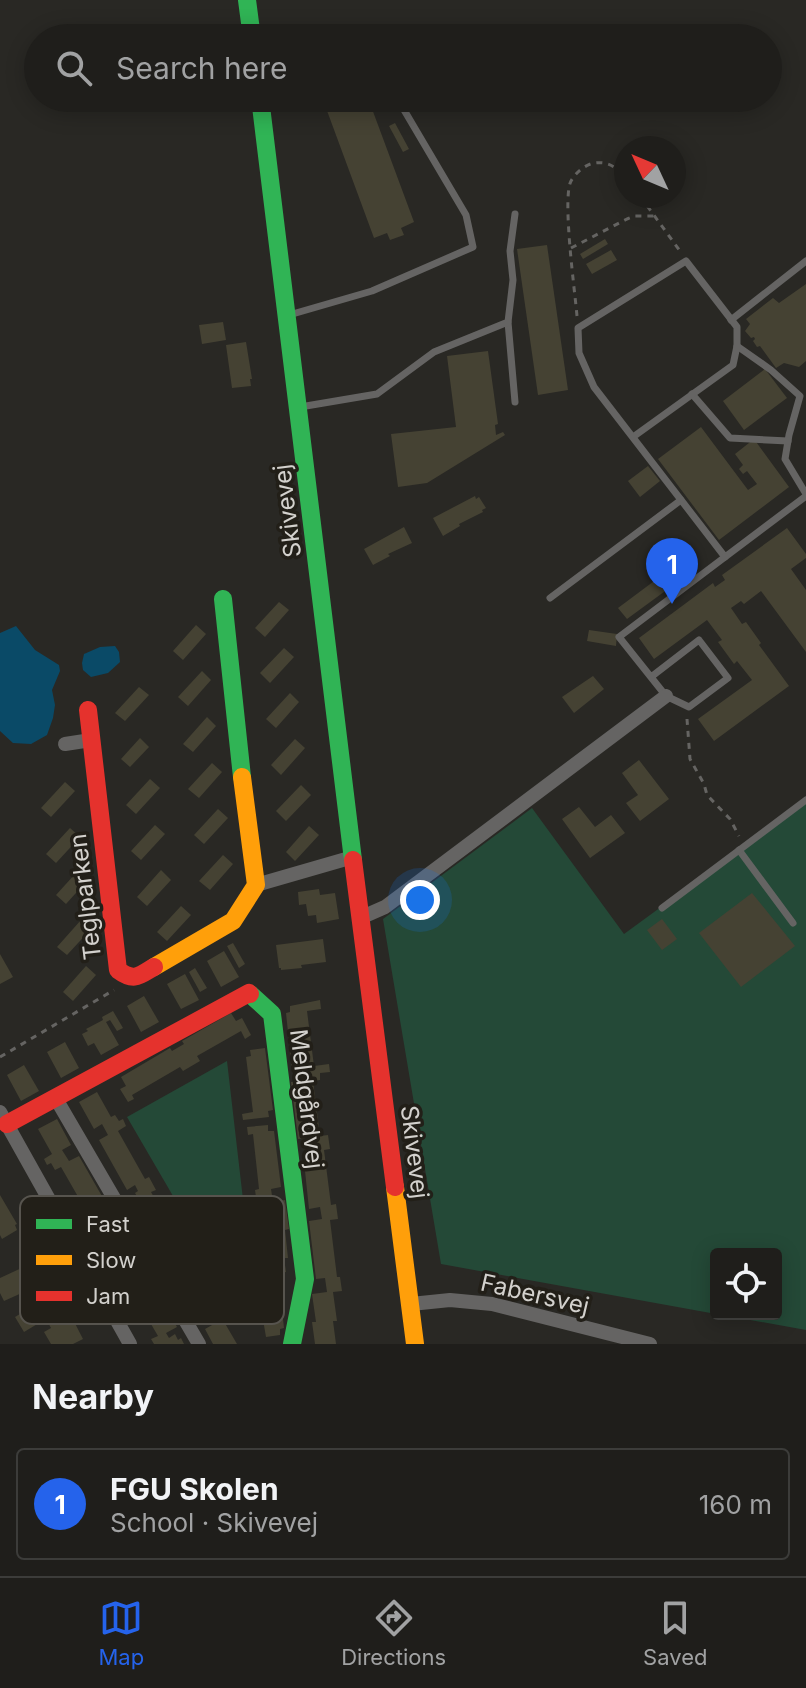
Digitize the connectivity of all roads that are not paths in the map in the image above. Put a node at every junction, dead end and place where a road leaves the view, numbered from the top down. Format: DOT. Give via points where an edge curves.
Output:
graph roads {
  1 [pos="247,0"];
  2 [pos="250,24"];
  3 [pos="262,112"];
  4 [pos="405,112"];
  5 [pos="515,214"];
  6 [pos="806,261"];
  7 [pos="287,315"];
  8 [pos="731,320"];
  9 [pos="508,322"];
  10 [pos="737,346"];
  11 [pos="692,394"];
  12 [pos="515,402"];
  13 [pos="298,407"];
  14 [pos="633,437"];
  15 [pos="788,441"];
  16 [pos="806,495"];
  17 [pos="681,500"];
  18 [pos="725,557"];
  19 [pos="550,598"];
  20 [pos="223,599"];
  21 [pos="651,677"];
  22 [pos="666,696"];
  23 [pos="88,710"];
  24 [pos="91,740"];
  25 [pos="65,744"];
  26 [pos="806,800"];
  27 [pos="742,848"];
  28 [pos="353,857"];
  29 [pos="256,885"];
  30 [pos="662,908"];
  31 [pos="360,918"];
  32 [pos="793,923"];
  33 [pos="55,1097"];
  34 [pos="3,1118"];
  35 [pos="47,1196"];
  36 [pos="113,1196"];
  37 [pos="411,1304"];
  38 [pos="119,1324"];
  39 [pos="187,1324"];
  40 [pos="130,1344"];
  41 [pos="199,1344"];
  42 [pos="292,1344"];
  43 [pos="415,1344"];
  44 [pos="649,1344"];
  1 -- 2 [label="street"];
  3 -- 7 [label="street, Skivevej"];
  4 -- 7 [label="lane" via="466,215 473,247 372,291"];
  5 -- 9 [label="lane"];
  6 -- 8 [label="lane"];
  7 -- 13 [label="street, Skivevej"];
  8 -- 10 [label="lane" via="737,327"];
  8 -- 14 [label="lane" via="686,261 578,328 579,353 594,387"];
  9 -- 12 [label="lane"];
  9 -- 13 [label="lane" via="434,352 377,394"];
  10 -- 11 [label="lane" via="733,365"];
  10 -- 15 [label="lane" via="800,396"];
  11 -- 14 [label="lane"];
  11 -- 15 [label="lane" via="730,438"];
  13 -- 28 [label="street, Skivevej"];
  14 -- 17 [label="lane"];
  15 -- 16 [label="lane" via="785,459"];
  16 -- 18 [label="lane"];
  17 -- 18 [label="lane"];
  17 -- 19 [label="lane"];
  18 -- 21 [label="lane" via="619,637"];
  20 -- 29 [label="street"];
  21 -- 22 [label="lane"];
  21 -- 22 [label="lane" via="699,640 728,678 689,707"];
  22 -- 31 [label="street" via="385,907"];
  23 -- 24 [label="street, Teglparken"];
  24 -- 25 [label="street"];
  24 -- 29 [label="street, Teglparken" via="118,970 138,977 233,921"];
  26 -- 27 [label="lane"];
  27 -- 30 [label="lane"];
  27 -- 32 [label="lane"];
  28 -- 29 [label="street"];
  28 -- 31 [label="street, Skivevej"];
  31 -- 37 [label="street, Skivevej"];
  33 -- 34 [label="street, Meldgårdvej"];
  33 -- 36 [label="street"];
  33 -- 42 [label="street, Meldgårdvej" via="249,993 272,1014 305,1279"];
  34 -- 35 [label="street"];
  37 -- 43 [label="street, Skivevej"];
  37 -- 44 [label="street, Fabersvej" via="492,1304"];
  38 -- 40 [label="street"];
  39 -- 41 [label="street"];
}
